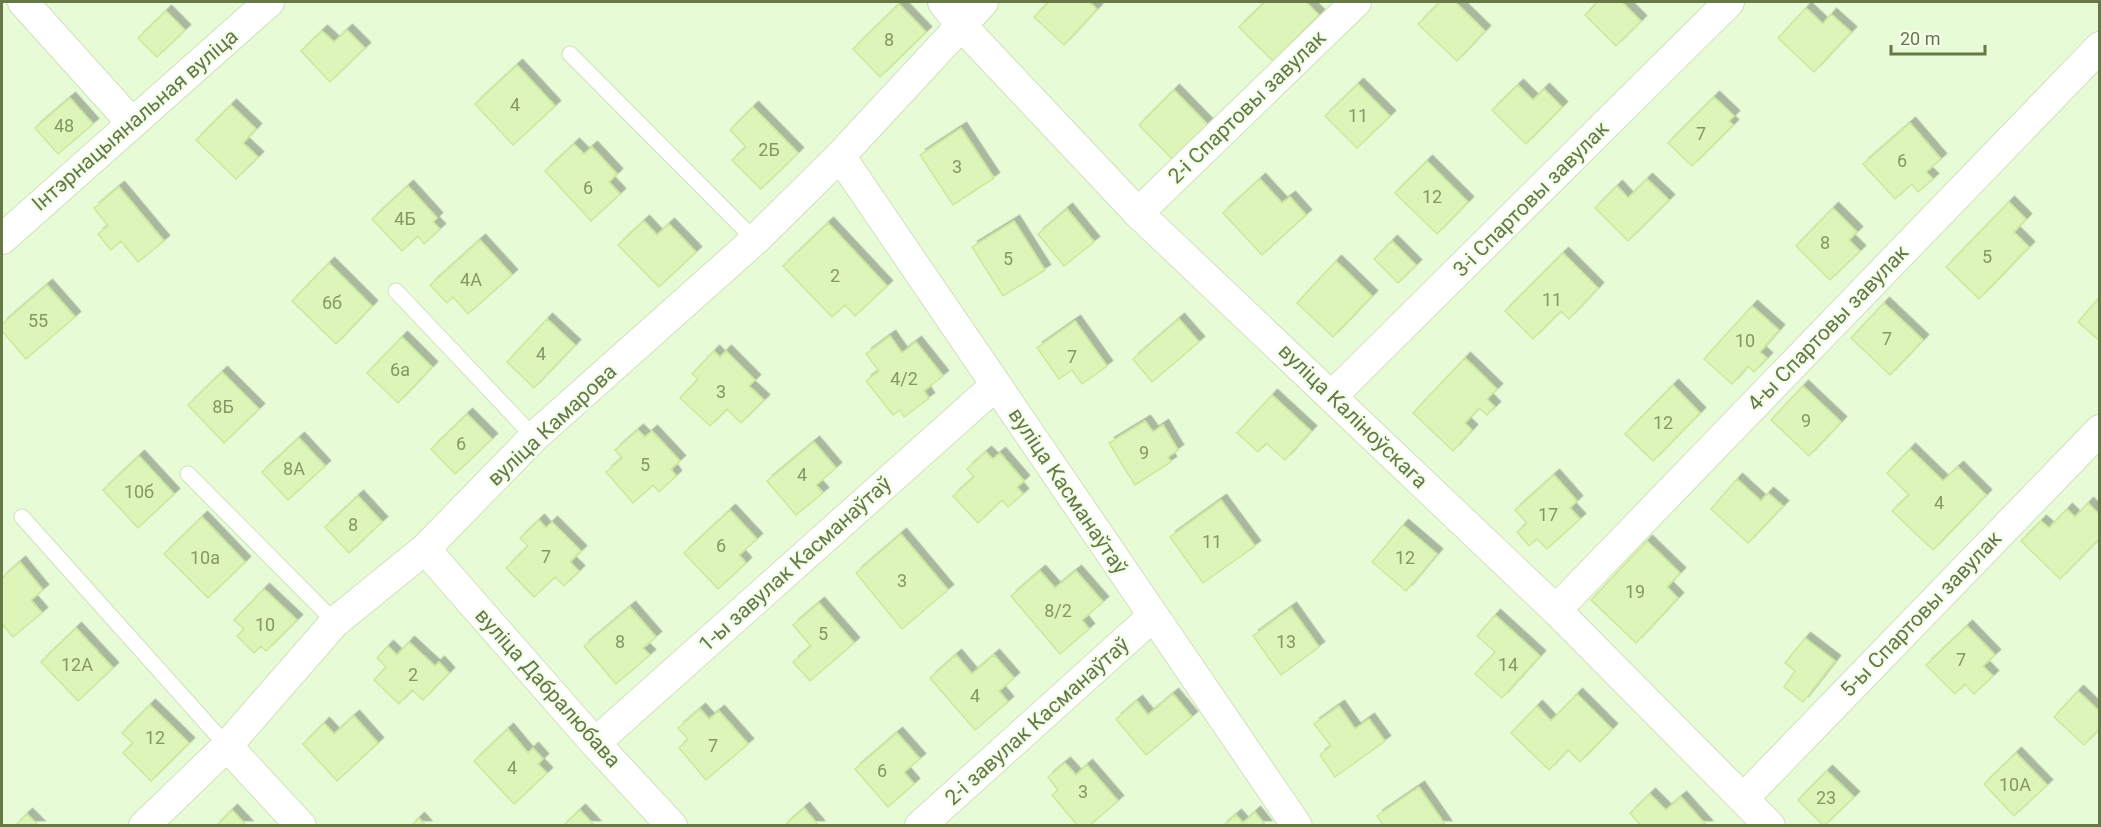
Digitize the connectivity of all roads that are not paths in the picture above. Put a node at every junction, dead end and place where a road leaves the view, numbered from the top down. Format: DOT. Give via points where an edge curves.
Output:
graph roads {
  1 [pos="23,2"];
  2 [pos="269,2"];
  3 [pos="983,2"];
  4 [pos="1356,2"];
  5 [pos="1729,2"];
  6 [pos="952,13"];
  7 [pos="2100,47"];
  8 [pos="570,54"];
  9 [pos="132,123"];
  10 [pos="840,156"];
  11 [pos="1138,213"];
  12 [pos="2,239"];
  13 [pos="755,240"];
  14 [pos="396,291"];
  15 [pos="996,385"];
  16 [pos="1332,396"];
  17 [pos="2100,430"];
  18 [pos="534,437"];
  19 [pos="188,474"];
  20 [pos="22,517"];
  21 [pos="425,549"];
  22 [pos="1556,610"];
  23 [pos="1153,616"];
  24 [pos="335,622"];
  25 [pos="595,742"];
  26 [pos="227,746"];
  27 [pos="1743,799"];
  28 [pos="144,825"];
  29 [pos="301,825"];
  30 [pos="672,825"];
  31 [pos="920,825"];
  32 [pos="1297,825"];
  33 [pos="1770,825"];
  1 -- 9 [label="street"];
  2 -- 9 [label="street, Інтэрнацыянальная вуліца"];
  3 -- 6 [label="street, вуліца Камарова"];
  4 -- 11 [label="street, 2-і Спартовы завулак"];
  5 -- 16 [label="street, 3-і Спартовы завулак"];
  6 -- 10 [label="street, вуліца Камарова"];
  6 -- 11 [label="street, вуліца Каліноўскага"];
  7 -- 22 [label="street, 4-ы Спартовы завулак"];
  8 -- 13 [label="lane"];
  9 -- 12 [label="street, Інтэрнацыянальная вуліца"];
  10 -- 13 [label="street, вуліца Камарова"];
  10 -- 15 [label="street, вуліца Касманаўтаў"];
  11 -- 16 [label="street, вуліца Каліноўскага"];
  13 -- 18 [label="street, вуліца Камарова"];
  14 -- 18 [label="lane"];
  15 -- 23 [label="street, вуліца Касманаўтаў"];
  15 -- 25 [label="street, 1-ы завулак Касманаўтаў"];
  16 -- 22 [label="street, вуліца Каліноўскага"];
  17 -- 27 [label="street, 5-ы Спартовы завулак"];
  18 -- 21 [label="street, вуліца Камарова"];
  19 -- 24 [label="lane"];
  20 -- 26 [label="lane"];
  21 -- 24 [label="street, вуліца Камарова"];
  21 -- 25 [label="street, вуліца Дабралюбава"];
  22 -- 27 [label="street, вуліца Каліноўскага"];
  23 -- 31 [label="street, 2-і завулак Касманаўтаў"];
  23 -- 32 [label="street, вуліца Касманаўтаў"];
  24 -- 26 [label="street, вуліца Камарова"];
  25 -- 30 [label="street, вуліца Дабралюбава"];
  26 -- 28 [label="street, вуліца Камарова"];
  26 -- 29 [label="street"];
  27 -- 33 [label="street, вуліца Каліноўскага"];
}
